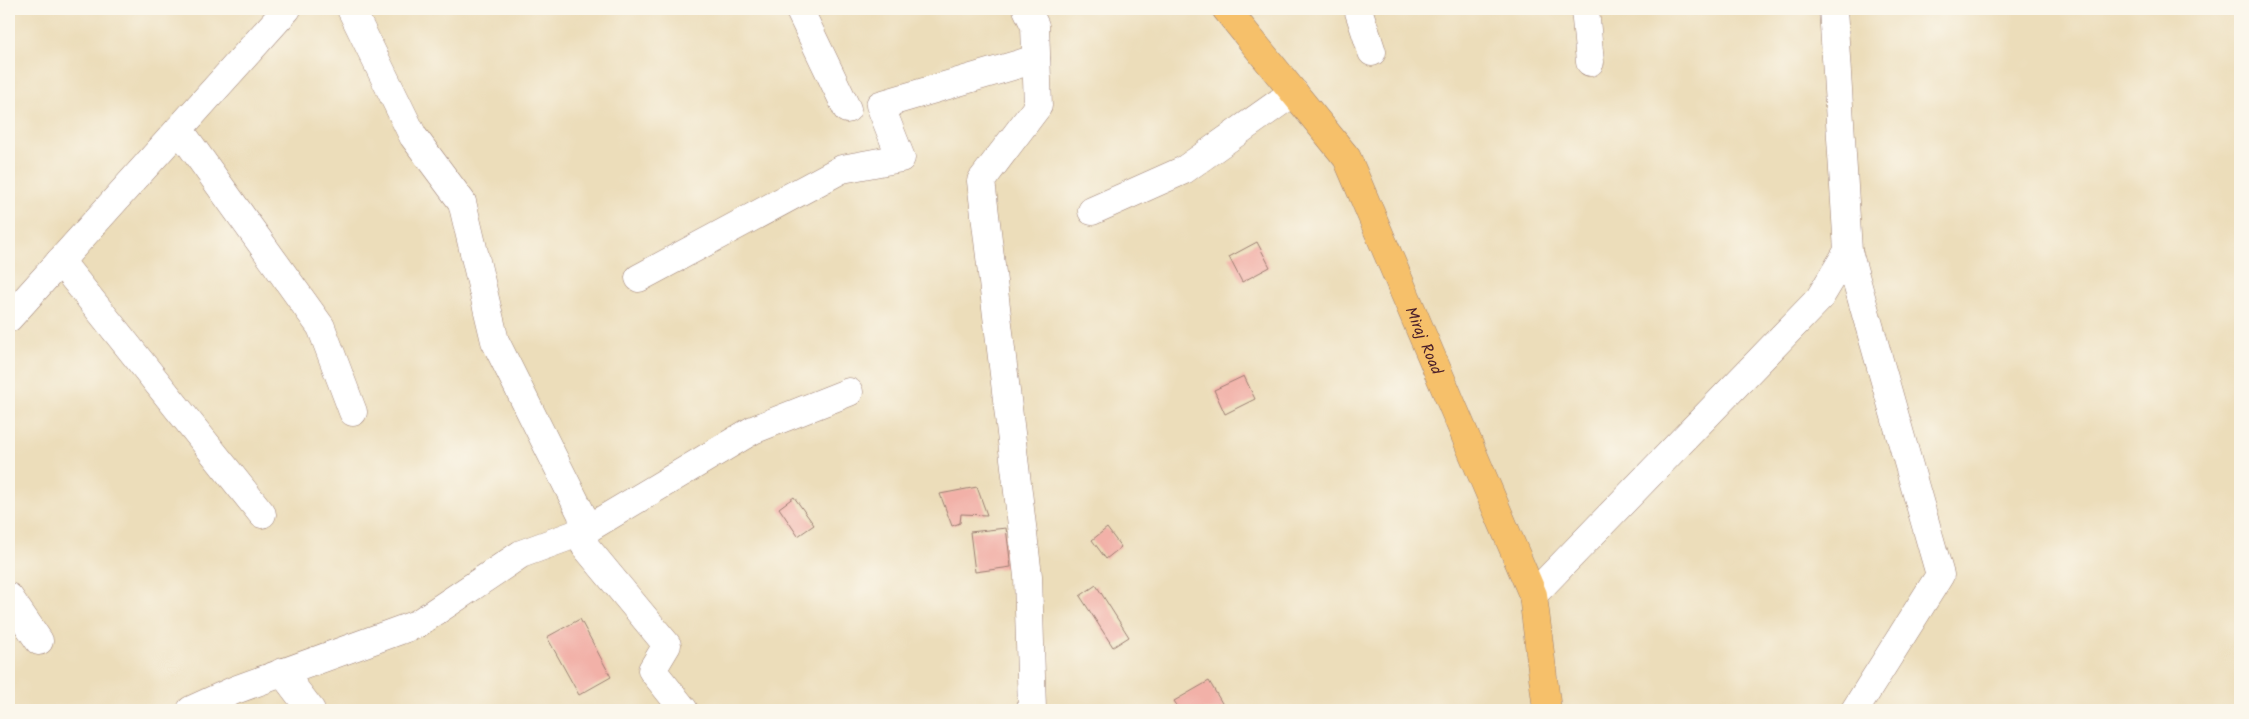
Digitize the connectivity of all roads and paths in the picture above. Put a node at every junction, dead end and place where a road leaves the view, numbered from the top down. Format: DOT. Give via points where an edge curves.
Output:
graph roads {
  1 [pos="287,9"];
  2 [pos="351,9"];
  3 [pos="799,9"];
  4 [pos="1027,9"];
  5 [pos="1226,9"];
  6 [pos="1358,9"];
  7 [pos="1584,9"];
  8 [pos="1833,9"];
  9 [pos="1372,52"];
  10 [pos="1036,59"];
  11 [pos="1590,62"];
  12 [pos="1294,92"];
  13 [pos="847,109"];
  14 [pos="179,129"];
  15 [pos="1092,211"];
  16 [pos="1848,251"];
  17 [pos="60,261"];
  18 [pos="639,278"];
  19 [pos="9,318"];
  20 [pos="849,392"];
  21 [pos="353,412"];
  22 [pos="262,514"];
  23 [pos="584,531"];
  24 [pos="1533,595"];
  25 [pos="9,596"];
  26 [pos="39,641"];
  27 [pos="282,672"];
  28 [pos="1548,709"];
  29 [pos="191,710"];
  30 [pos="311,710"];
  31 [pos="684,710"];
  32 [pos="1032,710"];
  33 [pos="1855,710"];
  1 -- 14 [label="street"];
  2 -- 23 [label="street" via="412,136 462,202 495,341 582,515"];
  3 -- 13 [label="street"];
  4 -- 10 [label="street" via="1035,26"];
  5 -- 12 [label="main road, Miraj Road"];
  6 -- 9 [label="street"];
  7 -- 11 [label="street"];
  8 -- 16 [label="street"];
  10 -- 18 [label="street" via="880,105 901,158 842,169"];
  10 -- 32 [label="street" via="1038,106 981,181 1028,576"];
  12 -- 15 [label="street" via="1184,170"];
  12 -- 24 [label="main road, Miraj Road" via="1347,158"];
  14 -- 17 [label="street"];
  14 -- 21 [label="street" via="320,327"];
  16 -- 24 [label="street" via="1819,299"];
  16 -- 33 [label="street" via="1940,575"];
  17 -- 19 [label="street"];
  17 -- 22 [label="street"];
  20 -- 23 [label="street" via="752,430"];
  23 -- 27 [label="street" via="521,554 417,624"];
  23 -- 31 [label="street" via="585,546 667,644 652,670"];
  24 -- 28 [label="main road, Miraj Road"];
  25 -- 26 [label="street"];
  27 -- 29 [label="street"];
  27 -- 30 [label="street"];
}
